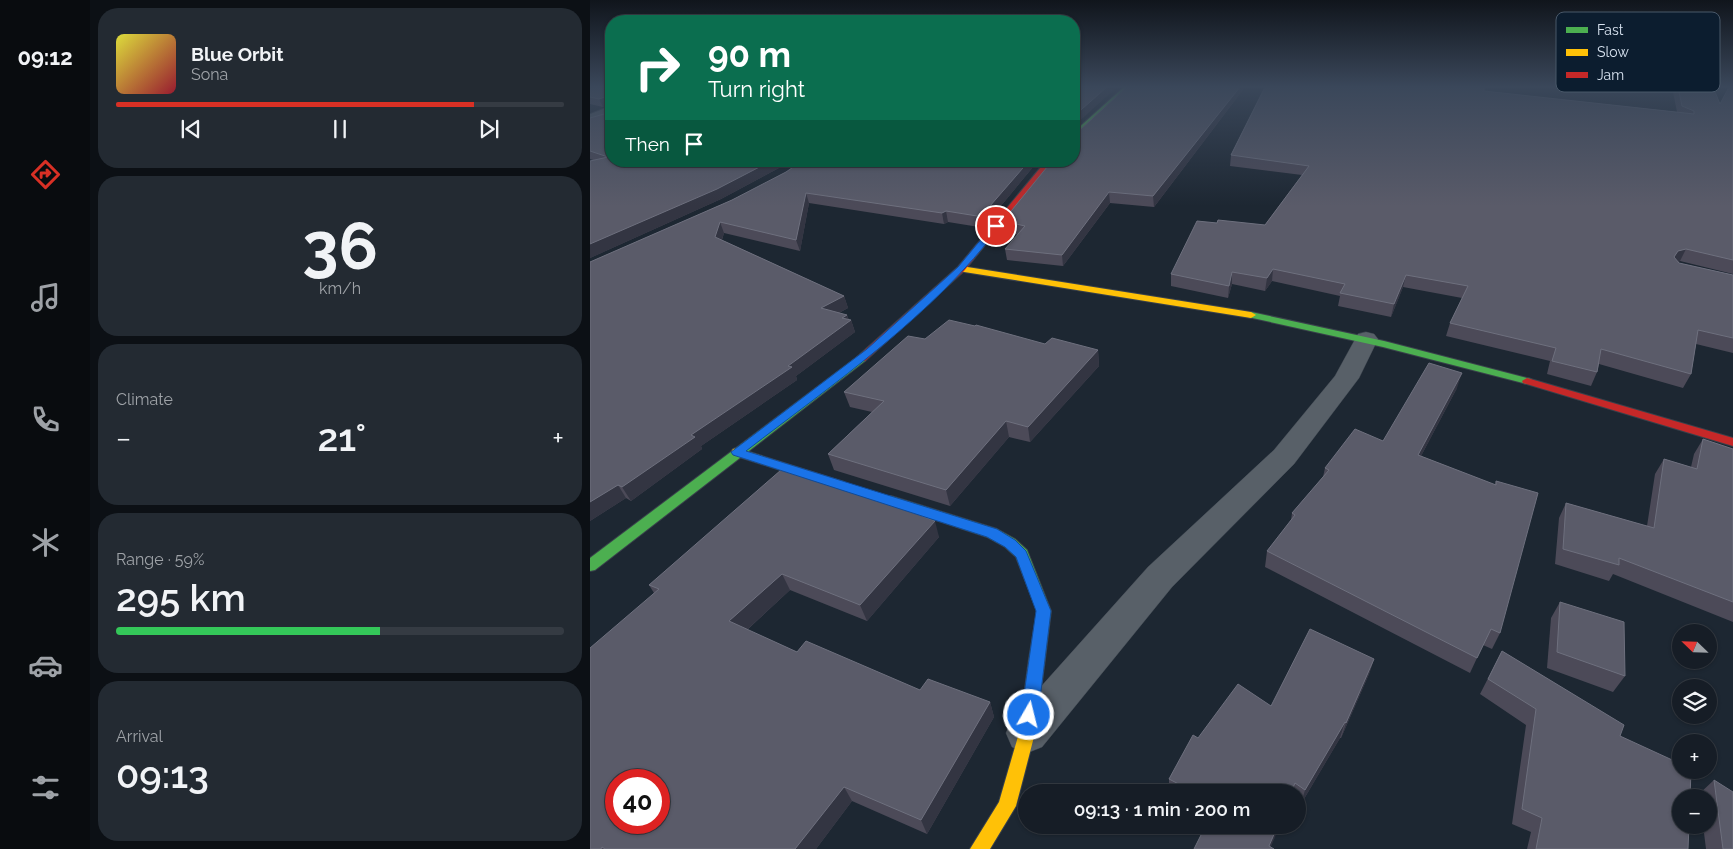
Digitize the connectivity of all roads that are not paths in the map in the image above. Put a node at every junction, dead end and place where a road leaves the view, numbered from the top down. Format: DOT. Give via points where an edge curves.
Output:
graph roads {
  1 [pos="1045,167"];
  2 [pos="962,269"];
  3 [pos="1366,339"];
  4 [pos="1733,442"];
  5 [pos="737,452"];
  6 [pos="850,488"];
  7 [pos="878,497"];
  8 [pos="590,566"];
  9 [pos="1027,733"];
  10 [pos="979,849"];
  1 -- 2 [label="street"];
  2 -- 3 [label="street" via="1190,305"];
  2 -- 5 [label="street" via="871,351"];
  3 -- 4 [label="street"];
  3 -- 9 [label="street" via="1346,378 1284,457 1160,577"];
  5 -- 6 [label="street"];
  5 -- 8 [label="street"];
  7 -- 9 [label="street" via="992,533 1022,554 1044,611"];
  9 -- 10 [label="street" via="1007,806"];
}
